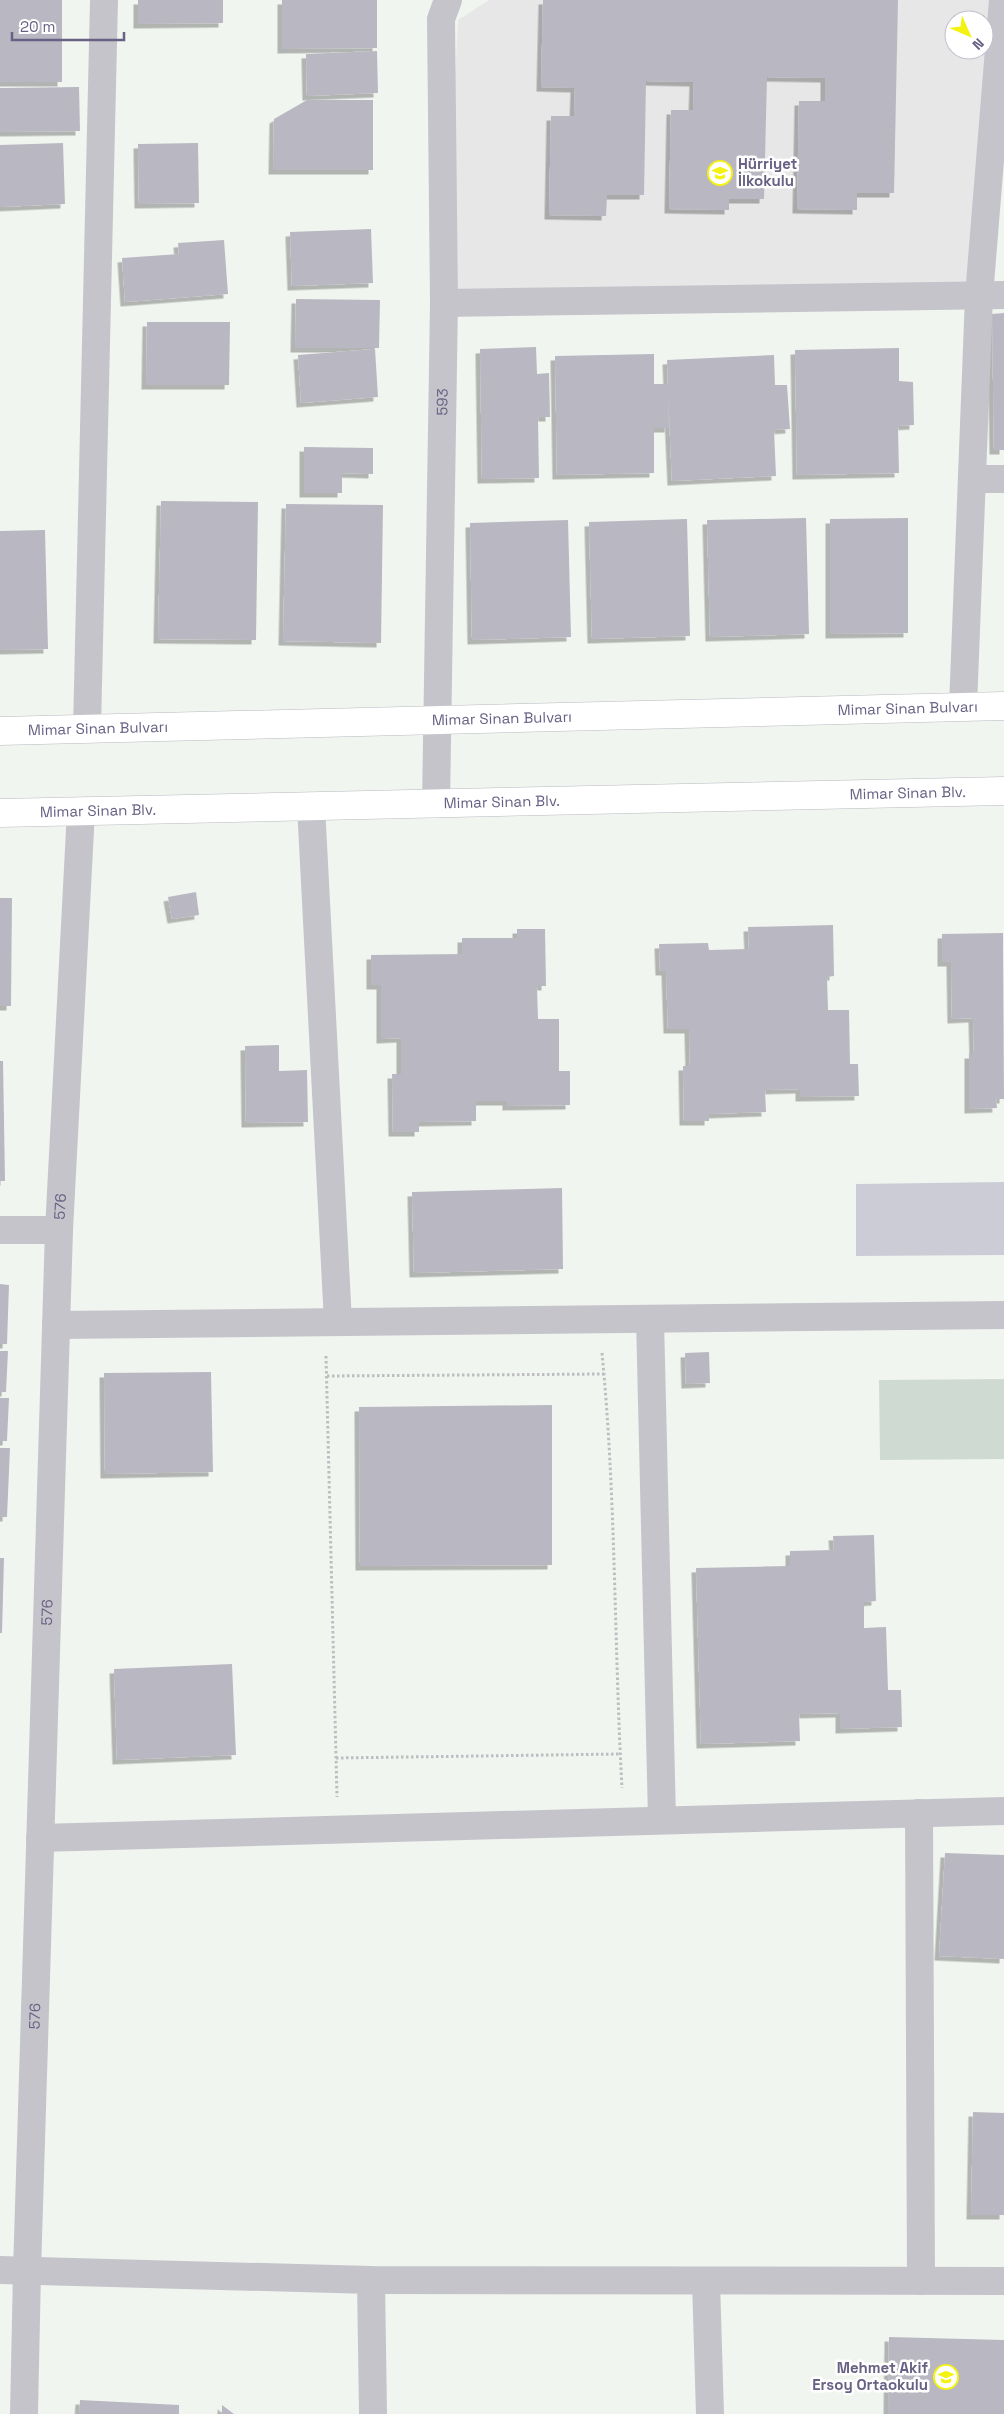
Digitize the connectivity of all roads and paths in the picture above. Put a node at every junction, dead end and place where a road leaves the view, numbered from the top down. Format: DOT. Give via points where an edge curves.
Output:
graph roads {
  1 [pos="104,0"];
  2 [pos="448,0"];
  3 [pos="1002,0"];
  4 [pos="992,296"];
  5 [pos="444,303"];
  6 [pos="1004,479"];
  7 [pos="972,480"];
  8 [pos="1004,706"];
  9 [pos="963,707"];
  10 [pos="438,721"];
  11 [pos="88,729"];
  12 [pos="0,731"];
  13 [pos="1004,791"];
  14 [pos="436,804"];
  15 [pos="310,806"];
  16 [pos="81,811"];
  17 [pos="0,813"];
  18 [pos="0,1230"];
  19 [pos="59,1230"];
  20 [pos="1004,1315"];
  21 [pos="599,1320"];
  22 [pos="650,1320"];
  23 [pos="332,1323"];
  24 [pos="56,1325"];
  25 [pos="604,1374"];
  26 [pos="327,1376"];
  27 [pos="620,1754"];
  28 [pos="336,1758"];
  29 [pos="1004,1811"];
  30 [pos="919,1813"];
  31 [pos="662,1819"];
  32 [pos="624,1820"];
  33 [pos="337,1829"];
  34 [pos="40,1838"];
  35 [pos="0,2270"];
  36 [pos="27,2271"];
  37 [pos="371,2280"];
  38 [pos="706,2281"];
  39 [pos="921,2281"];
  40 [pos="1004,2281"];
  41 [pos="24,2414"];
  42 [pos="373,2414"];
  43 [pos="710,2414"];
  1 -- 11 [label="street"];
  2 -- 5 [label="street, 593" via="442,19"];
  3 -- 4 [label="street"];
  4 -- 5 [label="street"];
  4 -- 7 [label="street"];
  5 -- 10 [label="street, 593"];
  6 -- 7 [label="street"];
  7 -- 9 [label="street"];
  8 -- 9 [label="street, Mimar Sinan Bulvarı"];
  9 -- 10 [label="street, Mimar Sinan Bulvarı"];
  10 -- 11 [label="street, Mimar Sinan Bulvarı"];
  10 -- 14 [label="street, 593"];
  11 -- 12 [label="street, Mimar Sinan Bulvarı"];
  13 -- 14 [label="street, Mimar Sinan Blv."];
  14 -- 15 [label="street, Mimar Sinan Blv."];
  15 -- 16 [label="street, Mimar Sinan Blv."];
  15 -- 23 [label="street"];
  16 -- 17 [label="street, Mimar Sinan Blv."];
  16 -- 19 [label="street, 576"];
  18 -- 19 [label="street"];
  19 -- 24 [label="street, 576"];
  20 -- 22 [label="street"];
  21 -- 22 [label="street"];
  21 -- 23 [label="street"];
  21 -- 25 [label="path"];
  22 -- 31 [label="street"];
  23 -- 24 [label="street"];
  23 -- 26 [label="path"];
  24 -- 34 [label="street, 576"];
  25 -- 26 [label="path"];
  25 -- 27 [label="path" via="610,1429"];
  26 -- 28 [label="path"];
  27 -- 28 [label="path"];
  27 -- 32 [label="path"];
  28 -- 33 [label="path"];
  29 -- 30 [label="street"];
  30 -- 31 [label="street"];
  30 -- 39 [label="street"];
  31 -- 32 [label="street"];
  32 -- 33 [label="street"];
  33 -- 34 [label="street"];
  34 -- 36 [label="street, 576"];
  35 -- 36 [label="street"];
  36 -- 37 [label="street"];
  36 -- 41 [label="street, 576"];
  37 -- 38 [label="street"];
  37 -- 42 [label="street"];
  38 -- 39 [label="street"];
  38 -- 43 [label="street"];
  39 -- 40 [label="street"];
}
